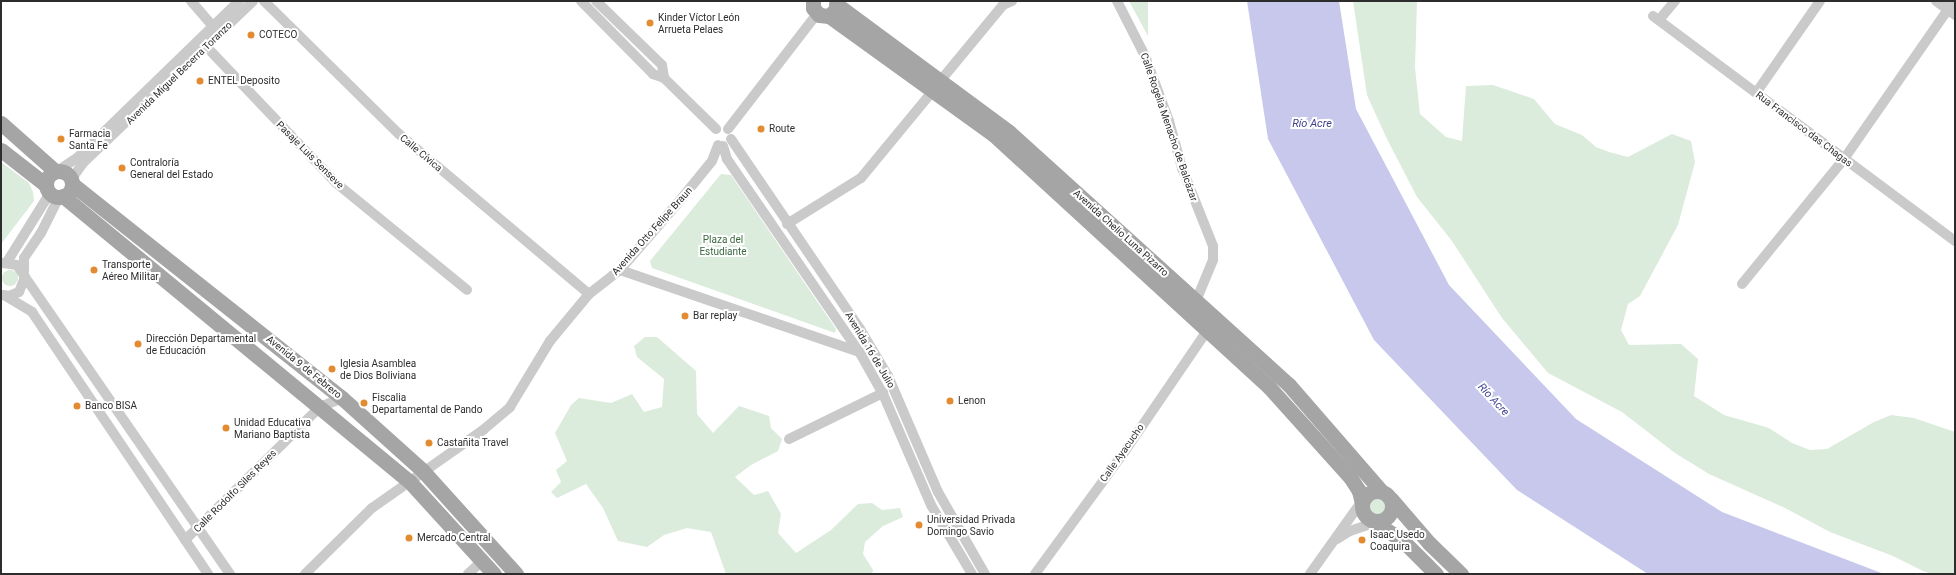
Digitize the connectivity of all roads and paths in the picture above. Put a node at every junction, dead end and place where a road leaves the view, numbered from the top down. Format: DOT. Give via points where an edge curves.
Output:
graph roads {
  1 [pos="191,1"];
  2 [pos="239,1"];
  3 [pos="254,1"];
  4 [pos="264,1"];
  5 [pos="580,1"];
  6 [pos="596,1"];
  7 [pos="1012,1"];
  8 [pos="1117,1"];
  9 [pos="1675,1"];
  10 [pos="1820,1"];
  11 [pos="1936,1"];
  12 [pos="1954,1"];
  13 [pos="821,6"];
  14 [pos="1951,12"];
  15 [pos="213,26"];
  16 [pos="203,44"];
  17 [pos="664,78"];
  18 [pos="936,86"];
  19 [pos="1756,93"];
  20 [pos="1,123"];
  21 [pos="716,129"];
  22 [pos="730,134"];
  23 [pos="720,146"];
  24 [pos="1,150"];
  25 [pos="1844,160"];
  26 [pos="57,171"];
  27 [pos="72,182"];
  28 [pos="54,193"];
  29 [pos="787,224"];
  30 [pos="1955,241"];
  31 [pos="4,263"];
  32 [pos="620,270"];
  33 [pos="25,275"];
  34 [pos="1742,284"];
  35 [pos="467,290"];
  36 [pos="2,294"];
  37 [pos="589,294"];
  38 [pos="1196,301"];
  39 [pos="1207,330"];
  40 [pos="860,353"];
  41 [pos="874,353"];
  42 [pos="883,393"];
  43 [pos="342,398"];
  44 [pos="320,407"];
  45 [pos="789,439"];
  46 [pos="423,471"];
  47 [pos="409,481"];
  48 [pos="1386,495"];
  49 [pos="1363,501"];
  50 [pos="1375,521"];
  51 [pos="198,528"];
  52 [pos="185,540"];
  53 [pos="1334,542"];
  54 [pos="482,561"];
  55 [pos="208,574"];
  56 [pos="230,574"];
  57 [pos="305,574"];
  58 [pos="468,574"];
  59 [pos="494,574"];
  60 [pos="516,574"];
  61 [pos="972,574"];
  62 [pos="985,574"];
  63 [pos="1035,574"];
  64 [pos="1310,574"];
  65 [pos="1436,574"];
  66 [pos="1461,574"];
  1 -- 15 [label="street"];
  2 -- 15 [label="street, Avenida Miguel Becerra Toranzo"];
  3 -- 16 [label="street, Avenida Miguel Becerra Toranzo"];
  4 -- 37 [label="street, Calle Cívica" via="400,134"];
  5 -- 17 [label="street" via="653,74"];
  6 -- 17 [label="street" via="662,65"];
  7 -- 18 [label="street" via="1004,6"];
  8 -- 38 [label="street, Calle Rogelia Menacho de Balcázar" via="1145,56 1169,121 1182,168 1213,246 1213,260"];
  9 -- 19 [label="street, Rua Francisco das Chagas" via="1656,18"];
  10 -- 19 [label="street"];
  11 -- 14 [label="street"];
  12 -- 14 [label="street"];
  13 -- 18 [label="main road, Avenida Chelio Luna Pizarro"];
  13 -- 22 [label="street"];
  14 -- 25 [label="street"];
  15 -- 16 [label="street, Avenida Miguel Becerra Toranzo"];
  16 -- 26 [label="street, Avenida Miguel Becerra Toranzo" via="78,157"];
  16 -- 27 [label="street, Avenida Miguel Becerra Toranzo" via="83,163"];
  16 -- 35 [label="street, Pasaje Luis Senseve" via="336,183"];
  17 -- 21 [label="street"];
  18 -- 29 [label="street" via="861,178"];
  18 -- 38 [label="main road, Avenida Chelio Luna Pizarro" via="1009,132"];
  18 -- 39 [label="main road, Avenida Chelio Luna Pizarro" via="994,135"];
  19 -- 25 [label="street, Rua Francisco das Chagas"];
  20 -- 26 [label="main road"];
  21 -- 22 [label="street" via="724,127"];
  21 -- 23 [label="street" via="712,137"];
  22 -- 23 [label="street"];
  22 -- 29 [label="street, Avenida 16 de Julio"];
  23 -- 32 [label="street, Avenida Otto Felipe Braun" via="712,161"];
  23 -- 40 [label="street, Avenida 16 de Julio"];
  24 -- 28 [label="main road"];
  25 -- 30 [label="street, Rua Francisco das Chagas"];
  25 -- 34 [label="street"];
  26 -- 27 [label="main road" via="67,173"];
  26 -- 28 [label="main road" via="48,176"];
  27 -- 28 [label="main road" via="69,192"];
  27 -- 43 [label="main road, Avenida 9 de Febrero"];
  28 -- 31 [label="street"];
  28 -- 33 [label="street" via="41,233 24,258"];
  28 -- 44 [label="main road"];
  29 -- 41 [label="street, Avenida 16 de Julio"];
  31 -- 33 [label="street" via="17,265"];
  32 -- 37 [label="street, Avenida Otto Felipe Braun"];
  32 -- 40 [label="street"];
  33 -- 36 [label="street" via="19,292"];
  33 -- 51 [label="street"];
  36 -- 52 [label="street" via="32,312"];
  37 -- 46 [label="street, Avenida Otto Felipe Braun" via="550,341 510,407 483,430"];
  38 -- 48 [label="main road, Avenida Chelio Luna Pizarro" via="1289,385"];
  39 -- 49 [label="main road, Avenida Chelio Luna Pizarro" via="1303,422 1350,477"];
  39 -- 63 [label="street, Calle Ayacucho" via="1125,450"];
  40 -- 41 [label="street"];
  40 -- 42 [label="street, Avenida 16 de Julio"];
  41 -- 62 [label="street, Avenida 16 de Julio" via="888,376 938,492"];
  42 -- 45 [label="street"];
  42 -- 61 [label="street, Avenida 16 de Julio" via="931,505"];
  43 -- 44 [label="street, Calle Rodolfo Siles Reyes"];
  43 -- 46 [label="main road, Avenida 9 de Febrero"];
  44 -- 47 [label="main road"];
  44 -- 51 [label="street, Calle Rodolfo Siles Reyes"];
  46 -- 47 [label="street, Avenida Otto Felipe Braun"];
  46 -- 60 [label="main road, Avenida 9 de Febrero"];
  47 -- 54 [label="main road"];
  47 -- 57 [label="street, Avenida Otto Felipe Braun" via="372,508"];
  48 -- 49 [label="main road" via="1371,492"];
  48 -- 50 [label="main road" via="1391,513"];
  48 -- 66 [label="main road, Avenida Chelio Luna Pizarro"];
  49 -- 50 [label="main road" via="1363,512"];
  49 -- 53 [label="street"];
  50 -- 53 [label="street" via="1350,531"];
  50 -- 65 [label="main road" via="1402,540"];
  51 -- 52 [label="street, Calle Rodolfo Siles Reyes"];
  51 -- 56 [label="street"];
  52 -- 55 [label="street"];
  53 -- 64 [label="street"];
  54 -- 58 [label="street"];
  54 -- 59 [label="main road"];
}
